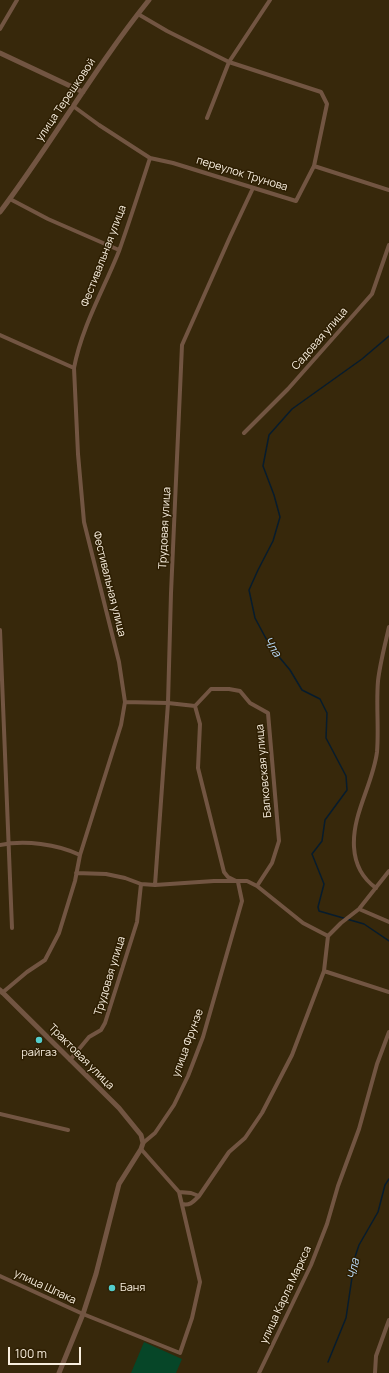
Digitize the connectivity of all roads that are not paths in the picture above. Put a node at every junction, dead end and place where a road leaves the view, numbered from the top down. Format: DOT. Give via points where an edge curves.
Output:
graph roads {
  1 [pos="17,0"];
  2 [pos="149,0"];
  3 [pos="270,0"];
  4 [pos="138,14"];
  5 [pos="0,29"];
  6 [pos="0,53"];
  7 [pos="229,62"];
  8 [pos="83,92"];
  9 [pos="73,106"];
  10 [pos="207,118"];
  11 [pos="150,158"];
  12 [pos="314,166"];
  13 [pos="253,188"];
  14 [pos="389,190"];
  15 [pos="10,199"];
  16 [pos="0,212"];
  17 [pos="389,245"];
  18 [pos="119,250"];
  19 [pos="0,335"];
  20 [pos="74,368"];
  21 [pos="244,433"];
  22 [pos="389,627"];
  23 [pos="0,630"];
  24 [pos="125,702"];
  25 [pos="168,703"];
  26 [pos="195,706"];
  27 [pos="8,844"];
  28 [pos="0,845"];
  29 [pos="80,855"];
  30 [pos="389,871"];
  31 [pos="76,873"];
  32 [pos="238,882"];
  33 [pos="142,884"];
  34 [pos="155,885"];
  35 [pos="257,886"];
  36 [pos="376,888"];
  37 [pos="359,909"];
  38 [pos="389,922"];
  39 [pos="12,928"];
  40 [pos="328,936"];
  41 [pos="324,971"];
  42 [pos="1,991"];
  43 [pos="389,992"];
  44 [pos="389,1032"];
  45 [pos="70,1060"];
  46 [pos="0,1114"];
  47 [pos="68,1130"];
  48 [pos="142,1142"];
  49 [pos="141,1149"];
  50 [pos="180,1192"];
  51 [pos="198,1196"];
  52 [pos="182,1204"];
  53 [pos="0,1276"];
  54 [pos="83,1314"];
  55 [pos="389,1320"];
  56 [pos="59,1373"];
  57 [pos="259,1373"];
  58 [pos="376,1373"];
  1 -- 5 [label="street"];
  2 -- 4 [label="street, улица Терешковой"];
  3 -- 7 [label="street"];
  4 -- 7 [label="street, переулок Трунова"];
  4 -- 8 [label="street, улица Терешковой"];
  6 -- 8 [label="street"];
  7 -- 10 [label="street"];
  7 -- 12 [label="street, переулок Трунова" via="321,92 327,104"];
  8 -- 9 [label="street, улица Терешковой"];
  9 -- 11 [label="street, переулок Трунова"];
  9 -- 15 [label="street, улица Терешковой"];
  11 -- 13 [label="street, переулок Трунова"];
  11 -- 18 [label="street, Фестивальная улица"];
  12 -- 13 [label="street, переулок Трунова" via="296,201"];
  12 -- 14 [label="street"];
  13 -- 25 [label="street, Трудовая улица" via="182,345"];
  15 -- 16 [label="street, улица Терешковой"];
  15 -- 18 [label="street" via="48,220"];
  17 -- 21 [label="street, Садовая улица" via="372,294 288,389"];
  18 -- 20 [label="street, Фестивальная улица" via="92,313"];
  19 -- 20 [label="street"];
  20 -- 24 [label="street, Фестивальная улица" via="84,522 119,662"];
  22 -- 36 [label="street" via="378,681 377,753 355,828 354,846 357,867"];
  23 -- 27 [label="street"];
  24 -- 25 [label="street"];
  24 -- 29 [label="street, Фестивальная улица" via="121,725"];
  25 -- 26 [label="street"];
  25 -- 34 [label="street, Трудовая улица"];
  26 -- 32 [label="street" via="200,724 198,768 213,833 224,872"];
  26 -- 35 [label="street, Балковская улица" via="211,689 229,689 240,691 250,703 268,713 279,841 272,863"];
  27 -- 28 [label="street"];
  27 -- 29 [label="street" via="48,844"];
  27 -- 39 [label="street"];
  29 -- 31 [label="street, Фестивальная улица"];
  30 -- 36 [label="street"];
  31 -- 33 [label="street" via="106,874"];
  31 -- 42 [label="street, Фестивальная улица" via="59,933 45,960"];
  32 -- 34 [label="street"];
  32 -- 35 [label="street" via="247,881"];
  32 -- 48 [label="street, улица Фрунзе" via="242,901 203,1037 174,1105 155,1133"];
  33 -- 34 [label="street"];
  33 -- 45 [label="street, Трудовая улица" via="137,922 105,1023 101,1030 89,1037"];
  35 -- 40 [label="street" via="303,923"];
  36 -- 37 [label="street"];
  37 -- 38 [label="street"];
  37 -- 40 [label="street"];
  40 -- 41 [label="street"];
  41 -- 43 [label="street"];
  41 -- 51 [label="street" via="292,1055 262,1113 245,1138 229,1152"];
  42 -- 45 [label="street, Трактовая улица"];
  44 -- 57 [label="street, улица Карла Маркса" via="327,1224 308,1273"];
  45 -- 48 [label="street, Трактовая улица" via="119,1108 140,1135"];
  46 -- 47 [label="street"];
  48 -- 49 [label="street"];
  49 -- 50 [label="street"];
  49 -- 54 [label="street" via="119,1184"];
  50 -- 51 [label="street"];
  50 -- 52 [label="street"];
  51 -- 52 [label="street" via="187,1206"];
  52 -- 54 [label="street, улица Шпака" via="200,1282 192,1318 180,1353"];
  53 -- 54 [label="street, улица Шпака"];
  54 -- 56 [label="street"];
  55 -- 58 [label="street" via="376,1356"];
}
